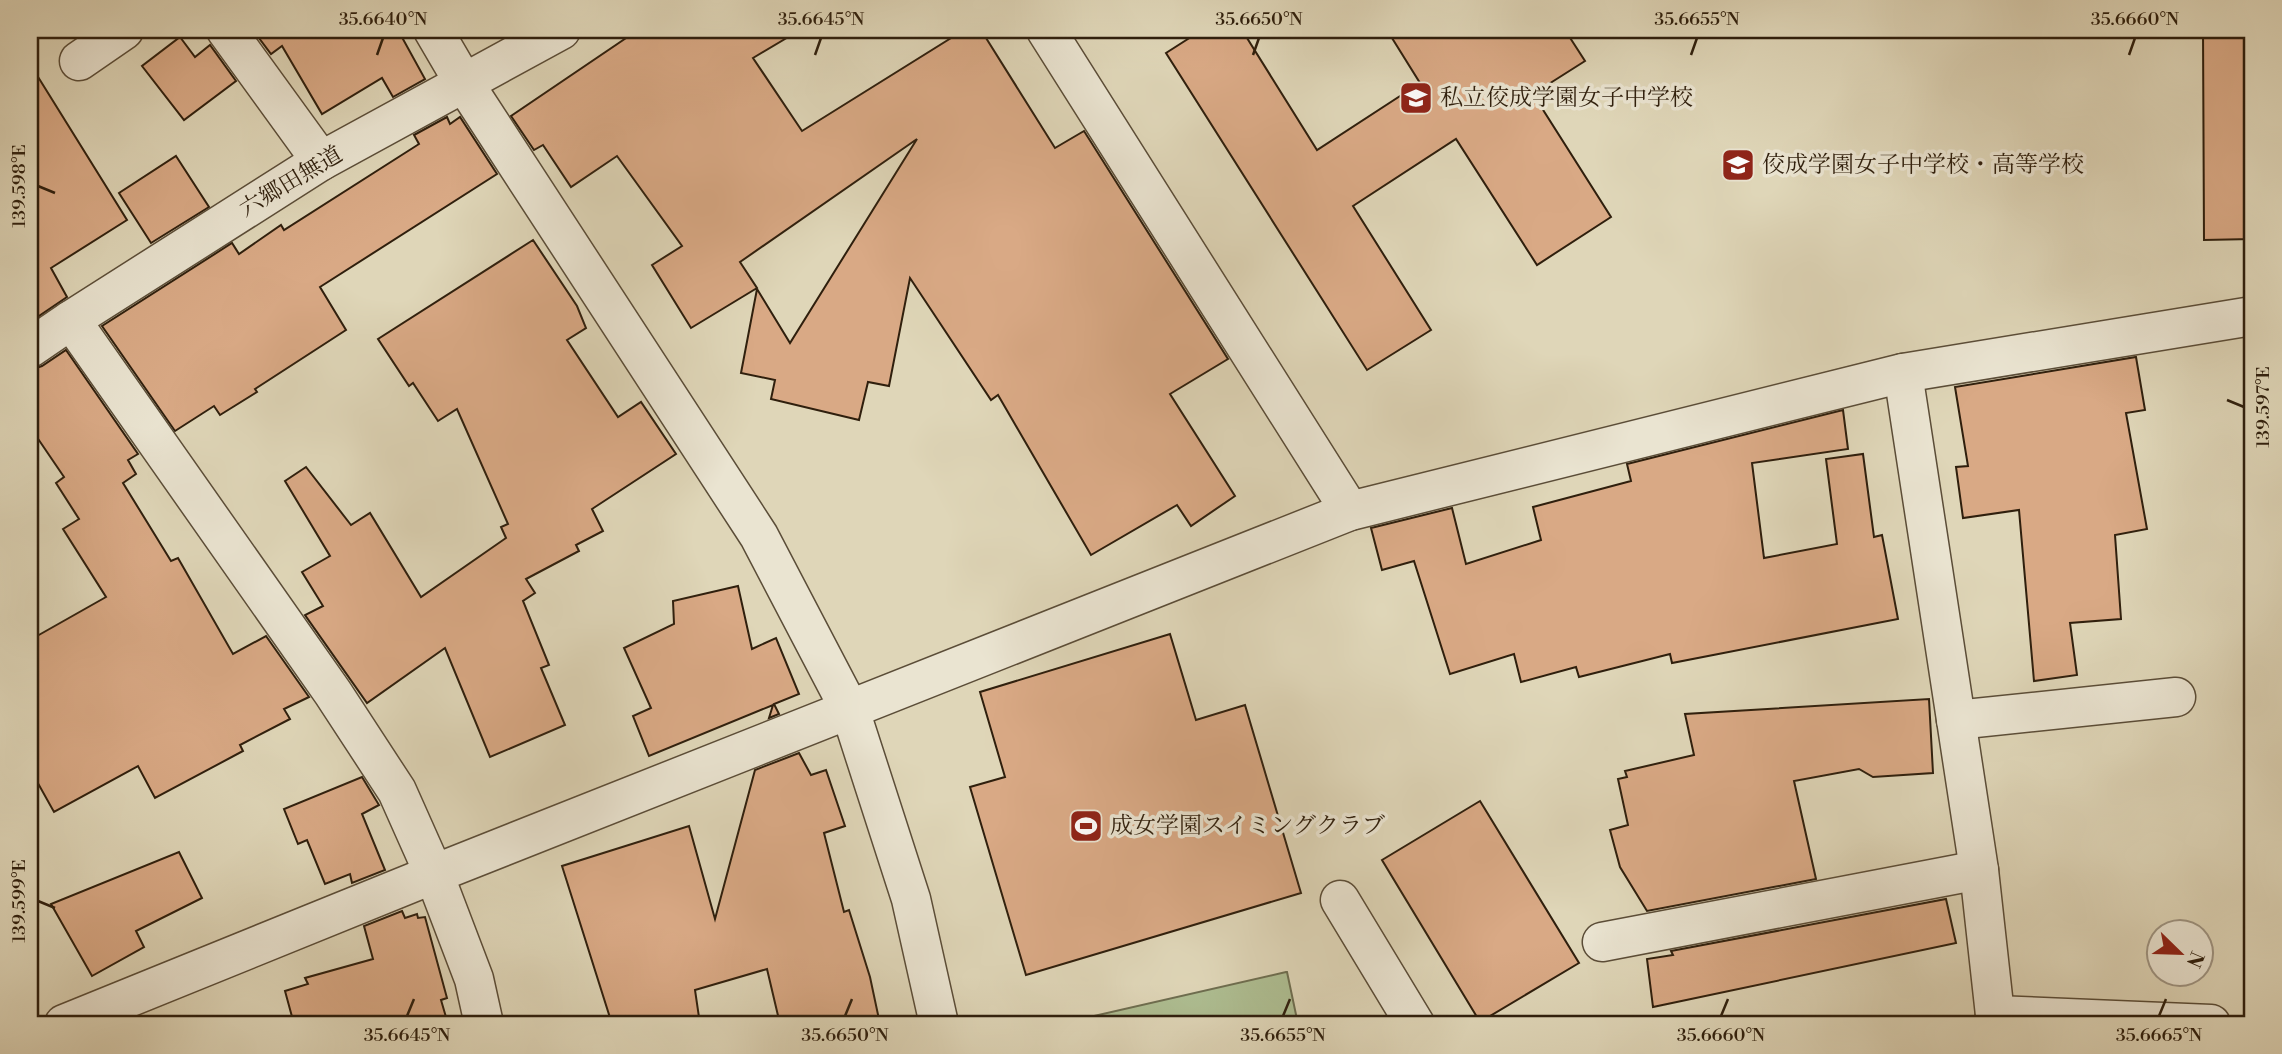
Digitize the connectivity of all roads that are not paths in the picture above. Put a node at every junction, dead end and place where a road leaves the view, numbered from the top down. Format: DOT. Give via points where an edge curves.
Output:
graph roads {
  1 [pos="124,30"];
  2 [pos="226,30"];
  3 [pos="433,30"];
  4 [pos="561,30"];
  5 [pos="1046,30"];
  6 [pos="79,61"];
  7 [pos="464,83"];
  8 [pos="321,161"];
  9 [pos="2252,316"];
  10 [pos="71,320"];
  11 [pos="30,348"];
  12 [pos="1903,373"];
  13 [pos="1350,511"];
  14 [pos="2176,697"];
  15 [pos="850,710"];
  16 [pos="1956,720"];
  17 [pos="1979,870"];
  18 [pos="433,874"];
  19 [pos="1340,900"];
  20 [pos="1602,943"];
  21 [pos="1996,1020"];
  22 [pos="64,1024"];
  23 [pos="484,1024"];
  24 [pos="939,1024"];
  25 [pos="1415,1024"];
  26 [pos="2211,1024"];
  1 -- 6 [label="street"];
  2 -- 8 [label="street"];
  3 -- 7 [label="street"];
  4 -- 7 [label="street, 六郷田無道"];
  5 -- 13 [label="street"];
  7 -- 8 [label="street, 六郷田無道"];
  7 -- 15 [label="street" via="759,536"];
  8 -- 10 [label="street, 六郷田無道"];
  9 -- 12 [label="street"];
  10 -- 11 [label="street, 六郷田無道"];
  10 -- 18 [label="street" via="397,791"];
  12 -- 13 [label="street"];
  12 -- 16 [label="street"];
  13 -- 15 [label="street"];
  14 -- 16 [label="street"];
  15 -- 18 [label="street"];
  15 -- 24 [label="street" via="911,899"];
  16 -- 17 [label="street"];
  17 -- 20 [label="street"];
  17 -- 21 [label="street"];
  18 -- 22 [label="street"];
  18 -- 23 [label="street" via="474,979"];
  19 -- 25 [label="street"];
  21 -- 26 [label="street"];
}
